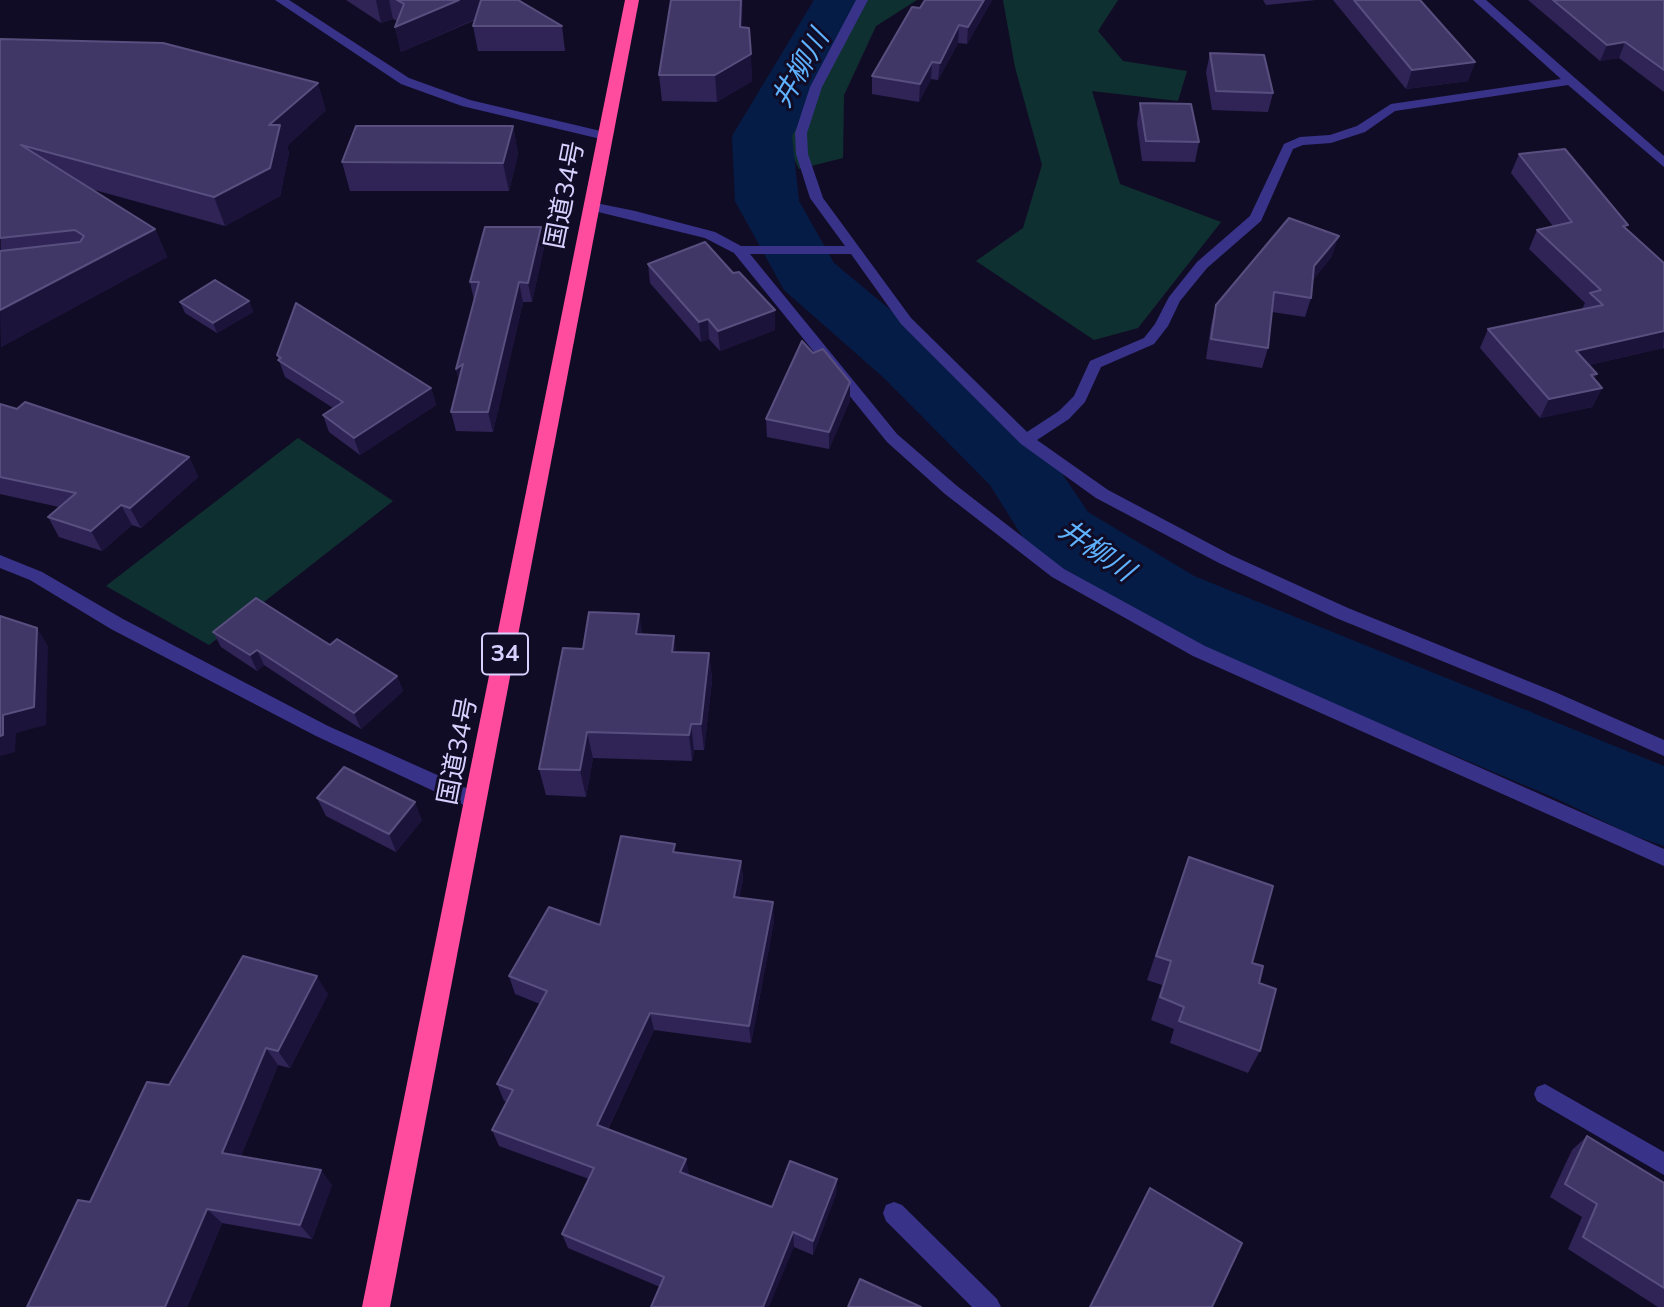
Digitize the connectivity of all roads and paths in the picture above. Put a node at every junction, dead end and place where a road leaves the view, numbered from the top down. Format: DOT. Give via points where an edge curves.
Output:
graph roads {
  1 [pos="281,0"];
  2 [pos="632,0"];
  3 [pos="862,0"];
  4 [pos="1479,0"];
  5 [pos="1571,81"];
  6 [pos="605,135"];
  7 [pos="1664,163"];
  8 [pos="591,206"];
  9 [pos="739,250"];
  10 [pos="856,250"];
  11 [pos="1026,440"];
  12 [pos="0,561"];
  13 [pos="1664,748"];
  14 [pos="477,802"];
  15 [pos="1664,858"];
  16 [pos="1545,1094"];
  17 [pos="1664,1164"];
  18 [pos="894,1213"];
  19 [pos="376,1307"];
  20 [pos="989,1307"];
  1 -- 6 [label="street" via="405,80 466,103"];
  2 -- 6 [label="highway, 国道34号 / 34"];
  3 -- 10 [label="street" via="816,88 801,133 817,198"];
  4 -- 5 [label="street"];
  5 -- 7 [label="street"];
  5 -- 11 [label="street" via="1391,108 1361,129 1287,147 1256,218 1202,265 1149,341 1095,364 1080,398 1064,415"];
  6 -- 8 [label="highway, 国道34号 / 34"];
  8 -- 9 [label="street" via="710,235"];
  8 -- 14 [label="highway, 国道34号 / 34"];
  9 -- 10 [label="street"];
  9 -- 15 [label="street" via="892,438 1058,573 1199,651"];
  10 -- 11 [label="street" via="906,321"];
  11 -- 13 [label="street" via="1102,494 1225,559"];
  12 -- 14 [label="street" via="36,576 117,624 322,731"];
  14 -- 19 [label="highway, 国道34号 / 34"];
  16 -- 17 [label="street"];
  18 -- 20 [label="street"];
}
